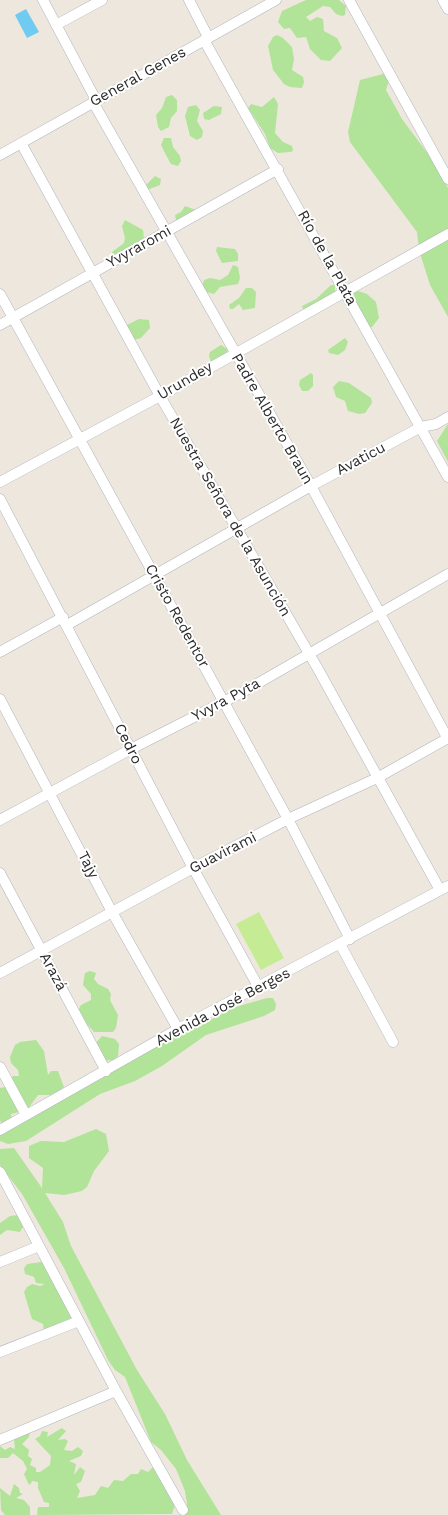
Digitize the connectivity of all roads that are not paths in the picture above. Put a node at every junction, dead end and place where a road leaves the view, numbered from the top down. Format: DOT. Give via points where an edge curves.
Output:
graph roads {
  1 [pos="43,0"];
  2 [pos="102,0"];
  3 [pos="189,0"];
  4 [pos="276,0"];
  5 [pos="349,0"];
  6 [pos="443,0"];
  7 [pos="448,10"];
  8 [pos="56,25"];
  9 [pos="206,38"];
  10 [pos="95,101"];
  11 [pos="21,143"];
  12 [pos="0,155"];
  13 [pos="278,169"];
  14 [pos="448,179"];
  15 [pos="168,232"];
  16 [pos="448,234"];
  17 [pos="94,273"];
  18 [pos="344,292"];
  19 [pos="0,294"];
  20 [pos="12,318"];
  21 [pos="0,325"];
  22 [pos="235,353"];
  23 [pos="160,396"];
  24 [pos="448,417"];
  25 [pos="421,427"];
  26 [pos="79,440"];
  27 [pos="448,477"];
  28 [pos="0,482"];
  29 [pos="311,486"];
  30 [pos="0,499"];
  31 [pos="237,529"];
  32 [pos="448,574"];
  33 [pos="154,575"];
  34 [pos="380,612"];
  35 [pos="65,621"];
  36 [pos="0,652"];
  37 [pos="308,654"];
  38 [pos="0,699"];
  39 [pos="224,702"];
  40 [pos="448,738"];
  41 [pos="131,749"];
  42 [pos="377,778"];
  43 [pos="50,792"];
  44 [pos="288,819"];
  45 [pos="0,820"];
  46 [pos="193,868"];
  47 [pos="0,873"];
  48 [pos="444,888"];
  49 [pos="112,912"];
  50 [pos="350,939"];
  51 [pos="340,944"];
  52 [pos="41,950"];
  53 [pos="0,973"];
  54 [pos="259,988"];
  55 [pos="178,1029"];
  56 [pos="393,1042"];
  57 [pos="0,1067"];
  58 [pos="106,1071"];
  59 [pos="26,1115"];
  60 [pos="0,1130"];
  61 [pos="0,1172"];
  62 [pos="39,1246"];
  63 [pos="0,1262"];
  64 [pos="79,1321"];
  65 [pos="0,1352"];
  66 [pos="116,1391"];
  67 [pos="0,1440"];
  68 [pos="183,1510"];
  1 -- 8 [label="street, Padre Alberto Braun"];
  2 -- 8 [label="street"];
  3 -- 9 [label="street, Río de la Plata"];
  4 -- 9 [label="street, General Genes"];
  5 -- 14 [label="street"];
  6 -- 7 [label="street"];
  8 -- 10 [label="street, Padre Alberto Braun"];
  9 -- 10 [label="street, General Genes"];
  9 -- 13 [label="street, Río de la Plata"];
  10 -- 11 [label="street, General Genes"];
  10 -- 15 [label="street, Padre Alberto Braun"];
  11 -- 12 [label="street, General Genes"];
  11 -- 17 [label="street, Nuestra Señora de la Asunción"];
  13 -- 15 [label="street, Yvyraromi"];
  13 -- 18 [label="street, Río de la Plata"];
  15 -- 17 [label="street, Yvyraromi"];
  15 -- 22 [label="street, Padre Alberto Braun"];
  16 -- 18 [label="street, Urundey"];
  17 -- 20 [label="street, Yvyraromi"];
  17 -- 23 [label="street, Nuestra Señora de la Asunción"];
  18 -- 22 [label="street, Urundey"];
  18 -- 25 [label="street, Río de la Plata"];
  19 -- 20 [label="street, Cristo Redentor"];
  20 -- 21 [label="street, Yvyraromi"];
  20 -- 26 [label="street, Cristo Redentor"];
  22 -- 23 [label="street, Urundey"];
  22 -- 29 [label="street, Padre Alberto Braun"];
  23 -- 26 [label="street, Urundey"];
  23 -- 31 [label="street, Nuestra Señora de la Asunción"];
  24 -- 25 [label="street, Avaticu"];
  25 -- 27 [label="street, Río de la Plata"];
  25 -- 29 [label="street, Avaticu"];
  26 -- 28 [label="street, Urundey"];
  26 -- 33 [label="street, Cristo Redentor"];
  29 -- 31 [label="street, Avaticu"];
  29 -- 34 [label="street, Padre Alberto Braun"];
  30 -- 35 [label="street, Cedro"];
  31 -- 33 [label="street, Avaticu"];
  31 -- 37 [label="street, Nuestra Señora de la Asunción"];
  32 -- 34 [label="street, Yvyra Pyta"];
  33 -- 35 [label="street, Avaticu"];
  33 -- 39 [label="street, Cristo Redentor"];
  34 -- 37 [label="street, Yvyra Pyta"];
  34 -- 40 [label="street, Padre Alberto Braun"];
  35 -- 36 [label="street, Avaticu"];
  35 -- 41 [label="street, Cedro"];
  37 -- 39 [label="street, Yvyra Pyta"];
  37 -- 42 [label="street, Nuestra Señora de la Asunción"];
  38 -- 43 [label="street, Tajy"];
  39 -- 41 [label="street, Yvyra Pyta"];
  39 -- 44 [label="street, Cristo Redentor"];
  40 -- 42 [label="street, Guavirami"];
  41 -- 43 [label="street, Yvyra Pyta"];
  41 -- 46 [label="street, Cedro"];
  42 -- 44 [label="street, Guavirami"];
  42 -- 48 [label="street, Nuestra Señora de la Asunción"];
  43 -- 45 [label="street, Yvyra Pyta"];
  43 -- 49 [label="street, Tajy"];
  44 -- 46 [label="street, Guavirami"];
  44 -- 50 [label="street, Cristo Redentor"];
  46 -- 49 [label="street, Guavirami"];
  46 -- 54 [label="street, Cedro"];
  47 -- 52 [label="street, Arazá"];
  48 -- 50 [label="street, Avenida José Berges"];
  49 -- 52 [label="street, Guavirami"];
  49 -- 55 [label="street, Tajy"];
  50 -- 51 [label="street, Avenida José Berges"];
  51 -- 54 [label="street, Avenida José Berges"];
  51 -- 56 [label="street"];
  52 -- 53 [label="street, Guavirami"];
  52 -- 58 [label="street, Arazá"];
  54 -- 55 [label="street, Avenida José Berges"];
  55 -- 58 [label="street, Avenida José Berges"];
  57 -- 59 [label="street"];
  58 -- 59 [label="street, Avenida José Berges"];
  59 -- 60 [label="street, Avenida José Berges"];
  61 -- 62 [label="street"];
  62 -- 63 [label="street"];
  62 -- 64 [label="street"];
  64 -- 65 [label="street"];
  64 -- 66 [label="street"];
  66 -- 67 [label="street"];
  66 -- 68 [label="street"];
}
